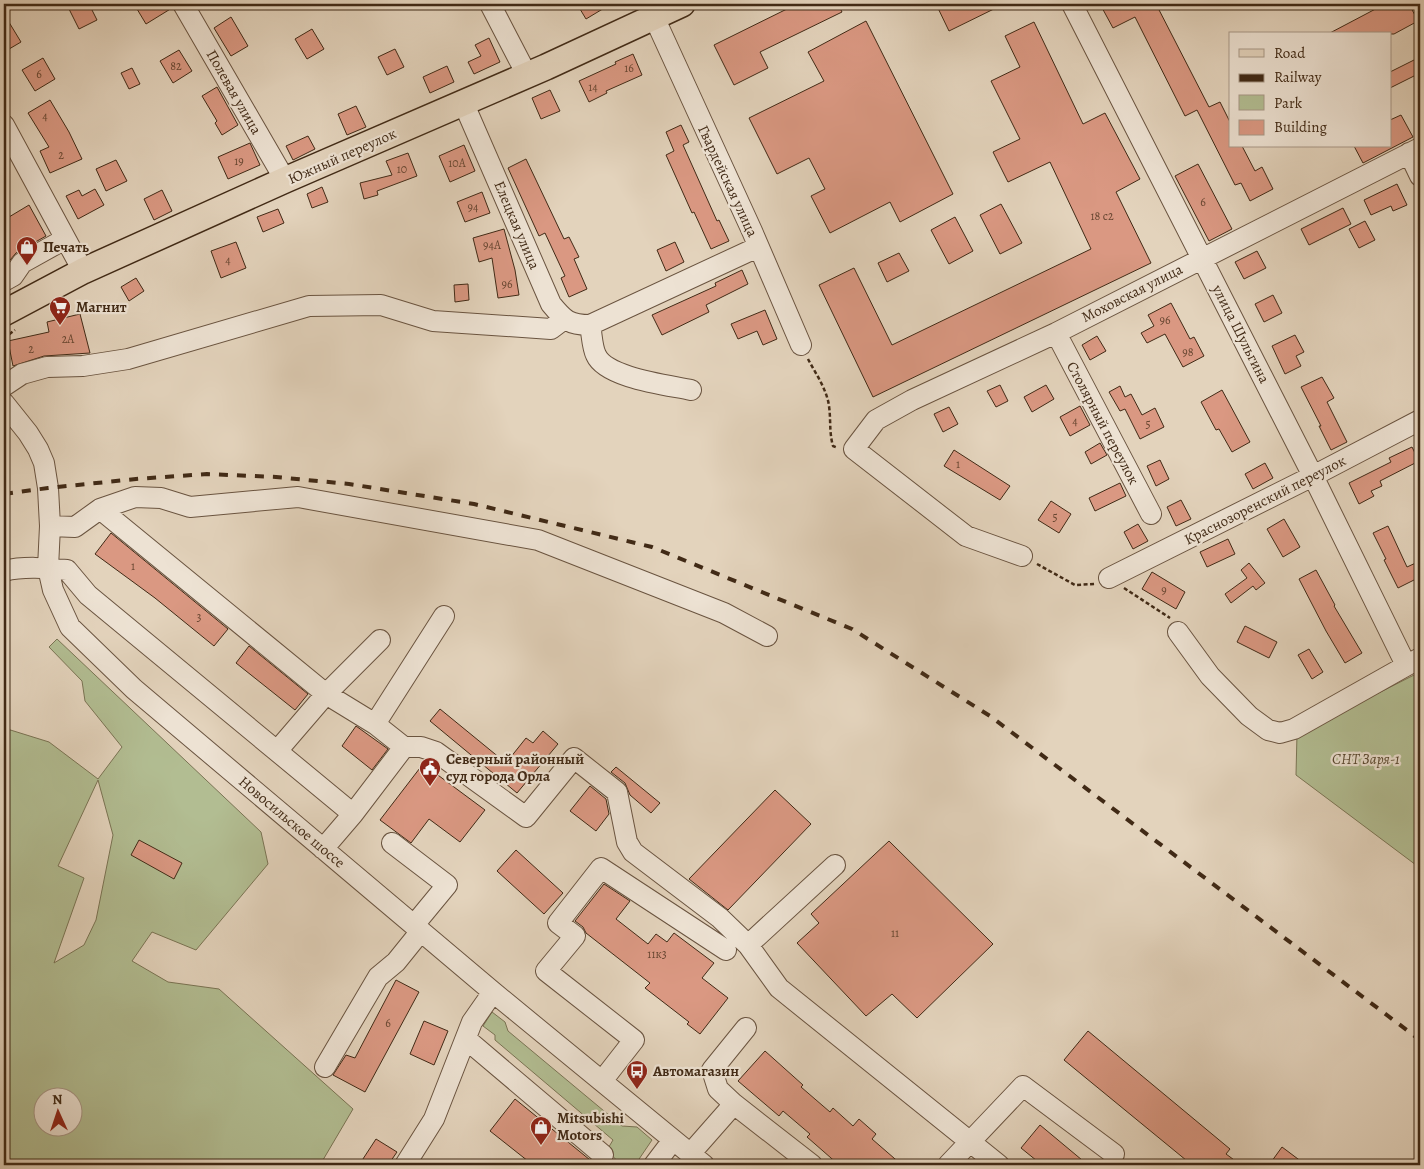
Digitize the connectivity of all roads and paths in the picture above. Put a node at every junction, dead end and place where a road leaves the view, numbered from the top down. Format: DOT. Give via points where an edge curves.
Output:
graph roads {
  1 [pos="183,4"];
  2 [pos="490,4"];
  3 [pos="1072,4"];
  4 [pos="678,5"];
  5 [pos="654,17"];
  6 [pos="527,75"];
  7 [pos="463,102"];
  8 [pos="4,125"];
  9 [pos="1414,151"];
  10 [pos="1420,176"];
  11 [pos="285,180"];
  12 [pos="65,239"];
  13 [pos="758,247"];
  14 [pos="1202,257"];
  15 [pos="83,271"];
  16 [pos="4,281"];
  17 [pos="5,313"];
  18 [pos="563,320"];
  19 [pos="590,325"];
  20 [pos="1056,333"];
  21 [pos="801,345"];
  22 [pos="4,386"];
  23 [pos="691,390"];
  24 [pos="4,392"];
  25 [pos="9,409"];
  26 [pos="1420,420"];
  27 [pos="854,449"];
  28 [pos="1313,476"];
  29 [pos="100,509"];
  30 [pos="1151,514"];
  31 [pos="50,526"];
  32 [pos="1022,556"];
  33 [pos="48,568"];
  34 [pos="4,571"];
  35 [pos="1109,578"];
  36 [pos="444,616"];
  37 [pos="1178,632"];
  38 [pos="767,636"];
  39 [pos="380,640"];
  40 [pos="1413,662"];
  41 [pos="326,694"];
  42 [pos="375,724"];
  43 [pos="404,747"];
  44 [pos="276,751"];
  45 [pos="353,814"];
  46 [pos="392,843"];
  47 [pos="323,848"];
  48 [pos="835,865"];
  49 [pos="418,928"];
  50 [pos="748,945"];
  51 [pos="726,950"];
  52 [pos="493,992"];
  53 [pos="746,1028"];
  54 [pos="466,1039"];
  55 [pos="325,1067"];
  56 [pos="602,1082"];
  57 [pos="734,1104"];
  58 [pos="673,1140"];
  59 [pos="971,1142"];
  60 [pos="1114,1154"];
  61 [pos="603,1155"];
  62 [pos="697,1160"];
  63 [pos="405,1165"];
  64 [pos="654,1165"];
  65 [pos="812,1165"];
  66 [pos="948,1165"];
  67 [pos="999,1165"];
  1 -- 11 [label="street, Полевая улица"];
  2 -- 6 [label="street"];
  3 -- 14 [label="street, улица Шульгина"];
  4 -- 5 [label="main road, Южный переулок"];
  5 -- 6 [label="main road, Южный переулок"];
  5 -- 13 [label="street, Гвардейская улица"];
  6 -- 7 [label="main road, Южный переулок"];
  7 -- 11 [label="main road, Южный переулок"];
  7 -- 18 [label="street, Елецкая улица" via="551,304"];
  8 -- 12 [label="street"];
  9 -- 10 [label="street"];
  9 -- 14 [label="street, Моховская улица"];
  11 -- 15 [label="main road, Южный переулок"];
  12 -- 15 [label="street"];
  12 -- 16 [label="street" via="22,263 13,276"];
  13 -- 19 [label="street"];
  13 -- 21 [label="street, Гвардейская улица"];
  14 -- 20 [label="street, Моховская улица"];
  14 -- 28 [label="street, улица Шульгина"];
  15 -- 17 [label="main road, Южный переулок"];
  18 -- 19 [label="street"];
  18 -- 22 [label="street" via="551,329 433,321 381,305 309,306 128,359 83,366 47,367 22,374"];
  19 -- 23 [label="street" via="596,355 602,365 620,374"];
  20 -- 27 [label="street, Моховская улица" via="876,420"];
  20 -- 30 [label="street, Столярный переулок"];
  21 -- 27 [label="path" via="825,391 833,446 842,450"];
  24 -- 25 [label="street, Новосильское шоссе"];
  25 -- 31 [label="street, Новосильское шоссе" via="38,449 44,463"];
  26 -- 28 [label="street, Краснозоренский переулок"];
  27 -- 32 [label="street" via="966,536"];
  28 -- 35 [label="street, Краснозоренский переулок"];
  28 -- 40 [label="street, улица Шульгина"];
  29 -- 31 [label="street" via="75,526"];
  29 -- 38 [label="street" via="134,497 161,498 190,506 298,497 538,540 724,613"];
  29 -- 41 [label="street"];
  31 -- 33 [label="street, Новосильское шоссе"];
  33 -- 34 [label="street"];
  33 -- 44 [label="street" via="67,570 88,595"];
  33 -- 47 [label="street, Новосильское шоссе" via="52,590 70,627 134,689"];
  36 -- 42 [label="street"];
  37 -- 40 [label="street" via="1210,676 1249,716 1268,730 1280,733"];
  39 -- 41 [label="street"];
  41 -- 42 [label="street"];
  41 -- 44 [label="street"];
  42 -- 43 [label="street"];
  43 -- 45 [label="street"];
  43 -- 50 [label="street" via="436,752 526,817 574,758 617,792 627,842 633,852 720,918"];
  44 -- 45 [label="street"];
  45 -- 47 [label="street"];
  46 -- 49 [label="street" via="447,885"];
  47 -- 49 [label="street, Новосильское шоссе"];
  48 -- 50 [label="street"];
  49 -- 52 [label="street, Новосильское шоссе"];
  49 -- 55 [label="street" via="396,962 378,977"];
  50 -- 59 [label="street" via="779,988"];
  51 -- 56 [label="street" via="601,868 558,923 575,936 546,971 634,1040"];
  52 -- 54 [label="street" via="472,1022"];
  52 -- 56 [label="street, Новосильское шоссе"];
  53 -- 57 [label="street" via="712,1070 718,1089"];
  54 -- 61 [label="street"];
  54 -- 63 [label="street" via="434,1119"];
  56 -- 58 [label="street, Новосильское шоссе"];
  57 -- 62 [label="street"];
  57 -- 65 [label="street"];
  58 -- 62 [label="street, Новосильское шоссе"];
  58 -- 64 [label="street"];
  59 -- 60 [label="street" via="1024,1086"];
  59 -- 66 [label="street"];
  59 -- 67 [label="street"];
}
